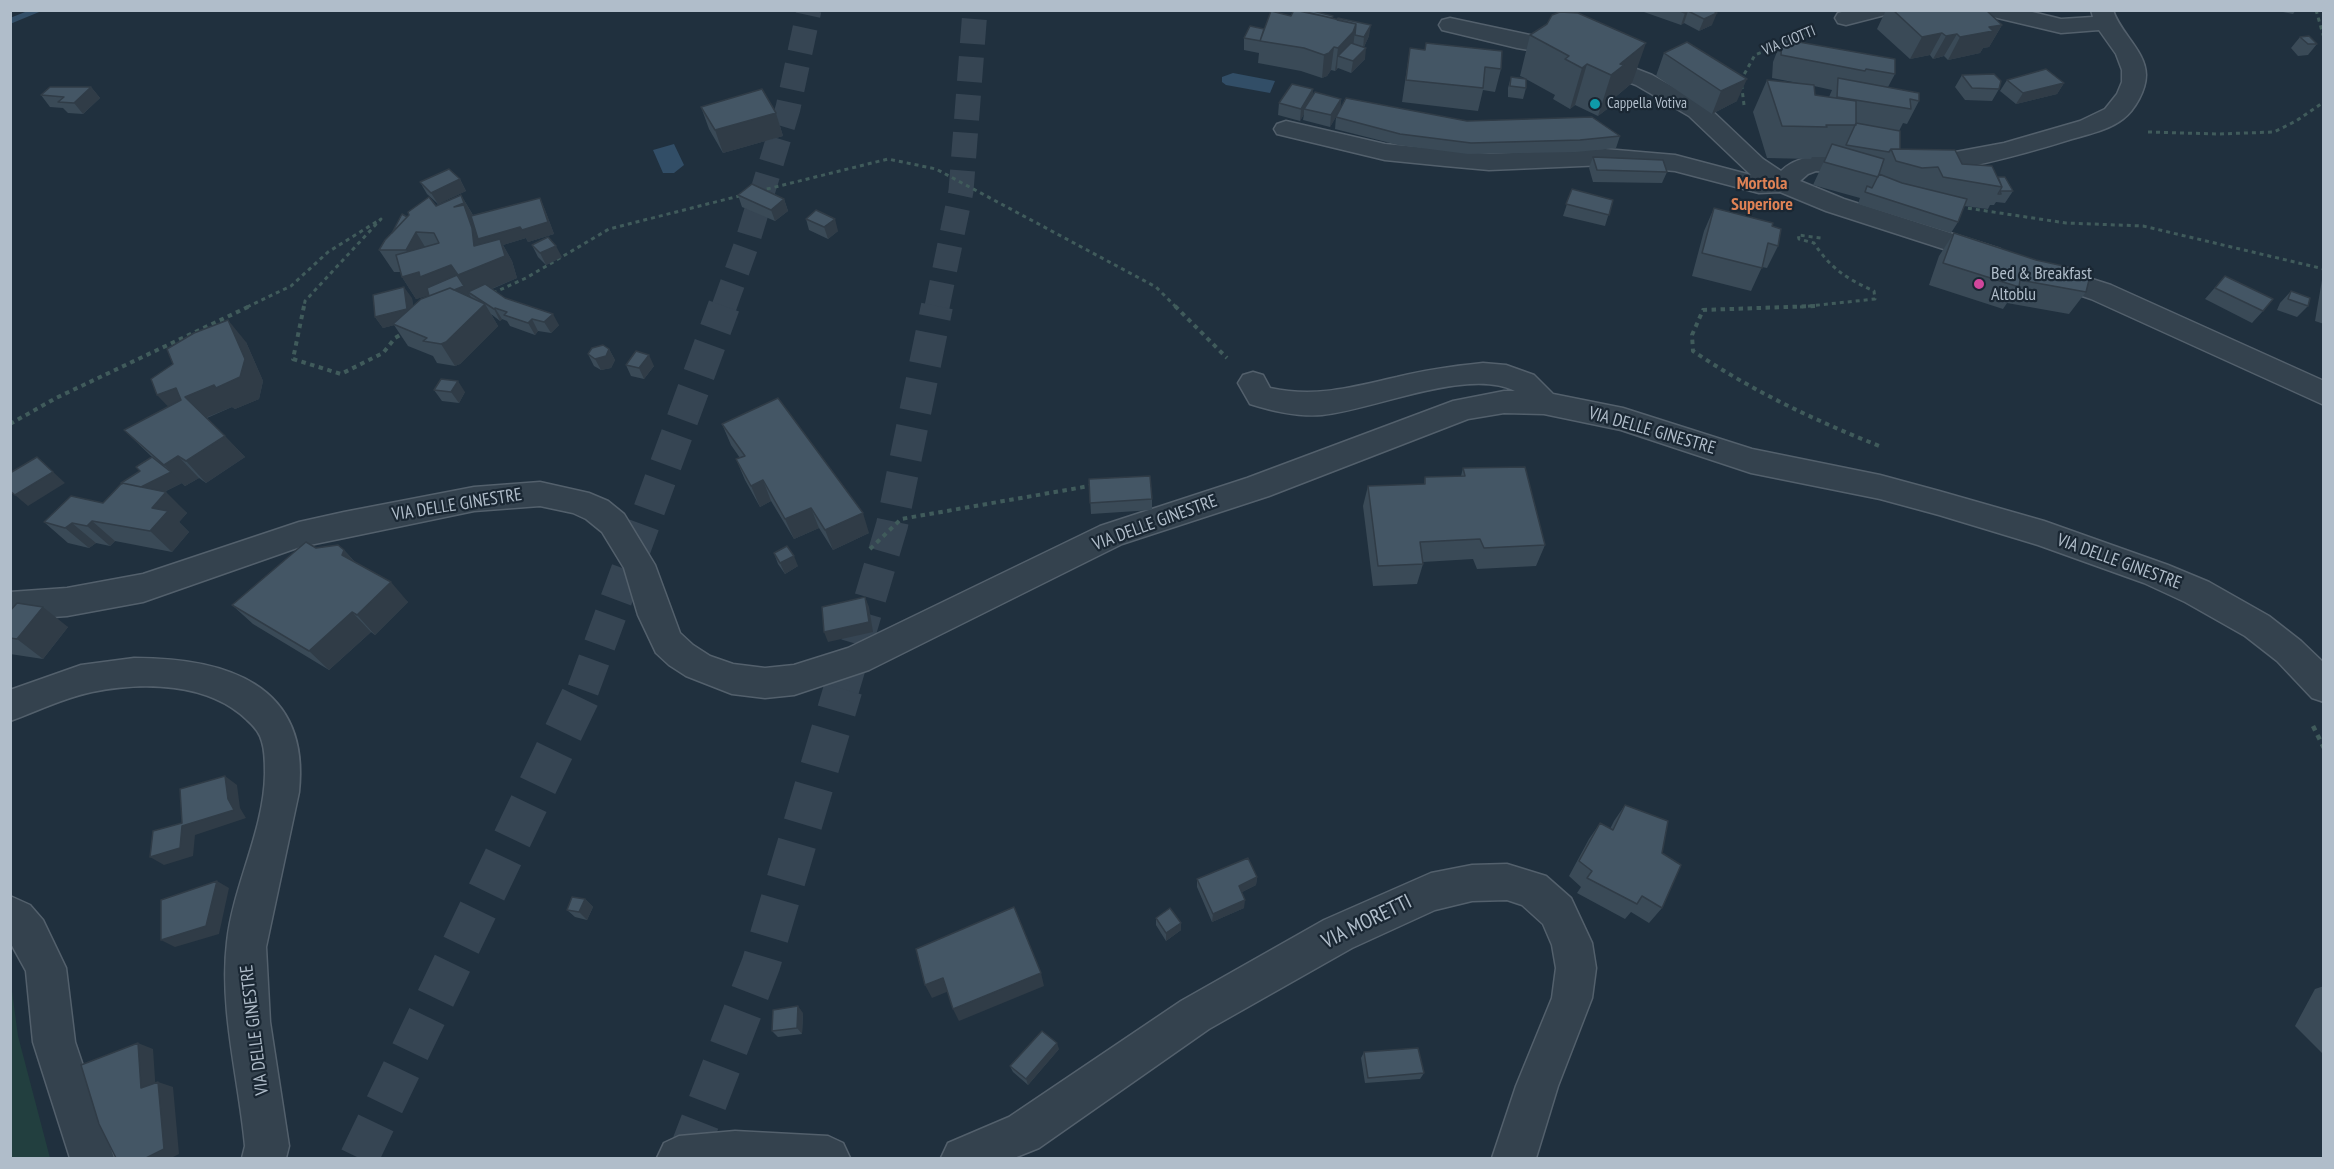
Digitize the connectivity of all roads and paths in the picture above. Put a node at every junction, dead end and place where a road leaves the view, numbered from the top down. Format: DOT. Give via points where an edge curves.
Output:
graph roads {
  1 [pos="1878,10"];
  2 [pos="1993,10"];
  3 [pos="2316,10"];
  4 [pos="2103,17"];
  5 [pos="1846,18"];
  6 [pos="1450,25"];
  7 [pos="2324,38"];
  8 [pos="2324,102"];
  9 [pos="1744,109"];
  10 [pos="1286,129"];
  11 [pos="2147,132"];
  12 [pos="1783,184"];
  13 [pos="1950,205"];
  14 [pos="1830,240"];
  15 [pos="2324,269"];
  16 [pos="483,298"];
  17 [pos="408,331"];
  18 [pos="1253,383"];
  19 [pos="2324,394"];
  20 [pos="1544,403"];
  21 [pos="10,424"];
  22 [pos="1882,447"];
  23 [pos="1100,485"];
  24 [pos="870,549"];
  25 [pos="10,606"];
  26 [pos="2324,687"];
  27 [pos="10,706"];
  28 [pos="10,915"];
  29 [pos="92,1158"];
  30 [pos="264,1158"];
  31 [pos="680,1158"];
  32 [pos="828,1158"];
  33 [pos="963,1158"];
  34 [pos="1514,1158"];
  1 -- 5 [label="street"];
  2 -- 4 [label="street" via="2061,26"];
  3 -- 7 [label="path"];
  4 -- 12 [label="street" via="2134,70 2126,101 2114,114 2088,126 1976,159 1892,168 1814,164 1799,168"];
  5 -- 9 [label="path, VIA CIOTTI" via="1755,55 1741,80"];
  6 -- 12 [label="street" via="1564,49 1644,80 1698,111 1754,165"];
  8 -- 11 [label="path" via="2274,132"];
  10 -- 12 [label="street" via="1395,153 1489,162 1605,157 1651,160 1759,185"];
  12 -- 19 [label="street" via="1835,205 2101,292"];
  13 -- 15 [label="path" via="2066,223 2144,226"];
  14 -- 22 [label="path" via="1798,235 1798,239 1814,243 1828,266 1842,277 1874,291 1875,299 1801,307 1703,310 1692,335 1693,351 1774,399"];
  16 -- 18 [label="path" via="526,278 609,229 888,159 936,169 1156,287"];
  17 -- 21 [label="path" via="395,338 383,353 341,374 293,359 305,302 381,219 328,252 291,286 56,398"];
  18 -- 20 [label="street" via="1260,396 1289,403 1321,404 1447,377 1484,374 1524,382"];
  20 -- 25 [label="street, VIA DELLE GINESTRE" via="1504,402 1464,409 1258,487 1111,535 857,660 794,680 765,683 732,679 681,655 668,643 639,565 613,523 578,502 540,494 474,499 344,525 143,588 67,602"];
  20 -- 26 [label="street, VIA DELLE GINESTRE" via="1623,419 1751,461 1939,503 2145,570 2197,592 2257,626 2289,651"];
  23 -- 24 [label="path" via="902,519"];
  27 -- 30 [label="street, VIA DELLE GINESTRE" via="49,689 95,677 161,672 220,682 251,699 270,718 282,744 283,773 278,811 246,946 248,1002 267,1146"];
  28 -- 29 [label="street" via="29,934 46,968 54,1041"];
  31 -- 32 [label="street" via="702,1154 774,1154"];
  33 -- 34 [label="street, VIA MORETTI" via="1024,1133 1195,1015 1338,934 1431,892 1472,883 1507,882 1532,889 1557,911 1572,943 1576,968 1572,998"];
}
